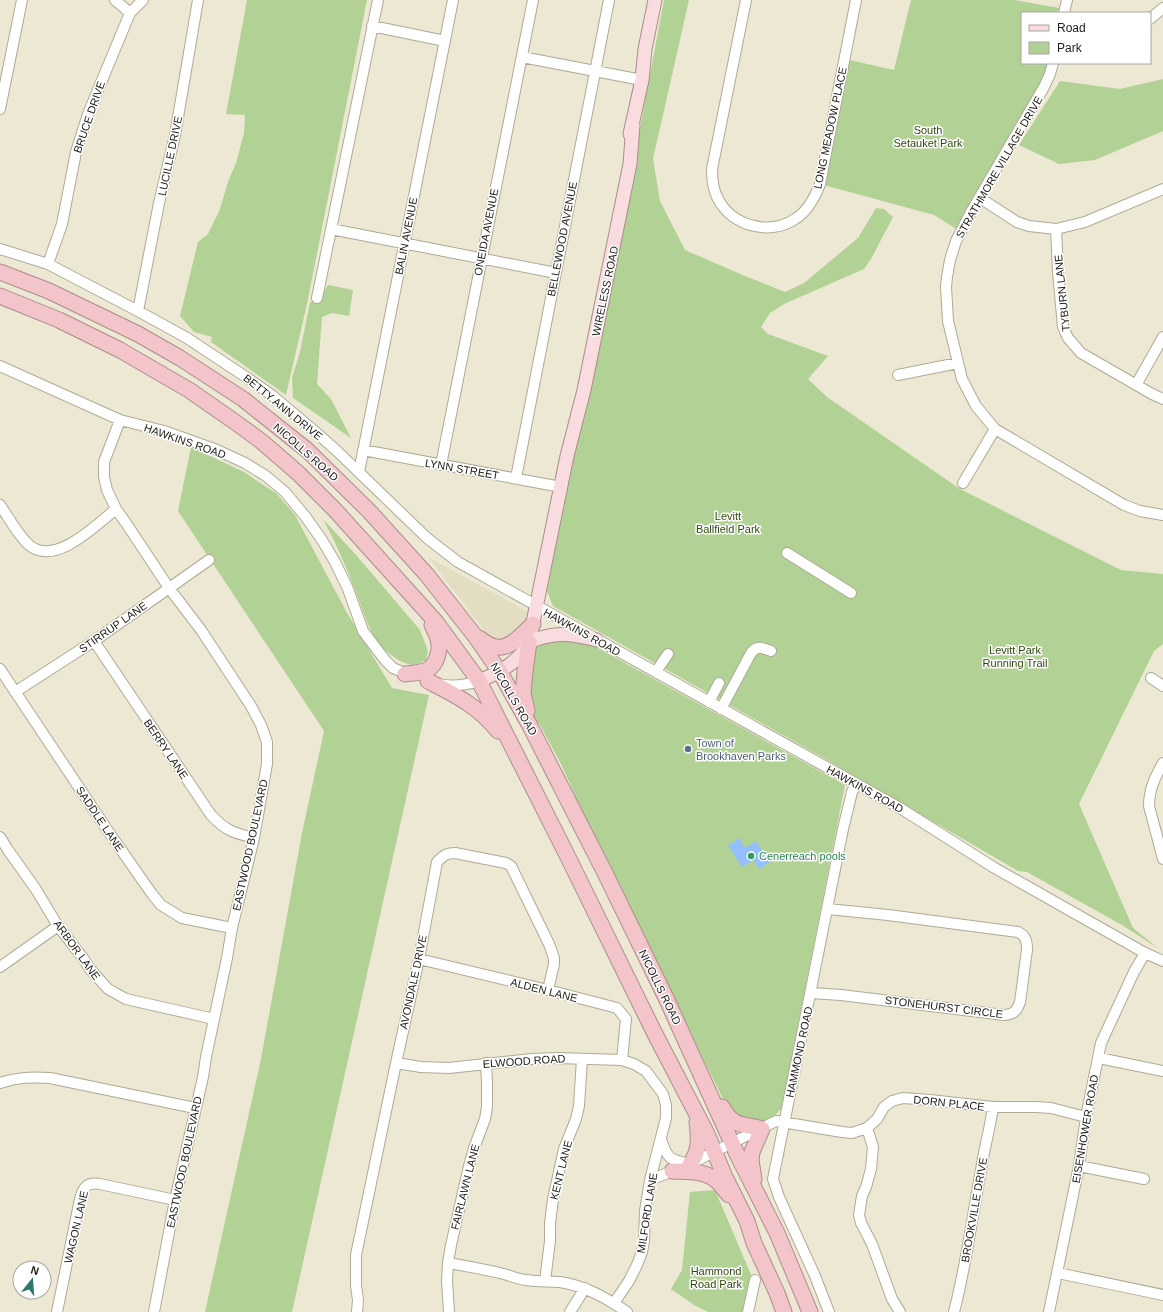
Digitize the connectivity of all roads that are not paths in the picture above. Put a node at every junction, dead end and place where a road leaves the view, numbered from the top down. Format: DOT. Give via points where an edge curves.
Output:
graph roads {
  1 [pos="22,0"];
  2 [pos="114,0"];
  3 [pos="143,0"];
  4 [pos="198,0"];
  5 [pos="378,0"];
  6 [pos="453,0"];
  7 [pos="533,0"];
  8 [pos="609,0"];
  9 [pos="655,0"];
  10 [pos="662,0"];
  11 [pos="746,0"];
  12 [pos="856,0"];
  13 [pos="1067,0"];
  14 [pos="1163,8"];
  15 [pos="1064,12"];
  16 [pos="130,13"];
  17 [pos="1151,18"];
  18 [pos="372,26"];
  19 [pos="445,41"];
  20 [pos="522,57"];
  21 [pos="1053,64"];
  22 [pos="595,71"];
  23 [pos="642,80"];
  24 [pos="0,109"];
  25 [pos="1163,189"];
  26 [pos="980,198"];
  27 [pos="331,229"];
  28 [pos="1056,229"];
  29 [pos="405,243"];
  30 [pos="0,249"];
  31 [pos="481,258"];
  32 [pos="48,264"];
  33 [pos="0,272"];
  34 [pos="556,273"];
  35 [pos="0,296"];
  36 [pos="317,298"];
  37 [pos="138,311"];
  38 [pos="1163,337"];
  39 [pos="958,363"];
  40 [pos="0,366"];
  41 [pos="898,375"];
  42 [pos="1136,385"];
  43 [pos="1163,399"];
  44 [pos="120,420"];
  45 [pos="995,429"];
  46 [pos="363,450"];
  47 [pos="441,465"];
  48 [pos="359,472"];
  49 [pos="516,478"];
  50 [pos="963,483"];
  51 [pos="561,487"];
  52 [pos="0,504"];
  53 [pos="116,509"];
  54 [pos="1163,515"];
  55 [pos="787,553"];
  56 [pos="209,560"];
  57 [pos="169,588"];
  58 [pos="851,593"];
  59 [pos="537,607"];
  60 [pos="426,611"];
  61 [pos="533,624"];
  62 [pos="475,636"];
  63 [pos="597,640"];
  64 [pos="94,642"];
  65 [pos="529,642"];
  66 [pos="771,651"];
  67 [pos="668,654"];
  68 [pos="0,669"];
  69 [pos="500,672"];
  70 [pos="657,673"];
  71 [pos="405,674"];
  72 [pos="1151,678"];
  73 [pos="428,681"];
  74 [pos="479,681"];
  75 [pos="718,683"];
  76 [pos="1163,686"];
  77 [pos="15,692"];
  78 [pos="709,702"];
  79 [pos="721,709"];
  80 [pos="530,726"];
  81 [pos="511,746"];
  82 [pos="1163,763"];
  83 [pos="856,784"];
  84 [pos="0,837"];
  85 [pos="254,838"];
  86 [pos="4,852"];
  87 [pos="1163,859"];
  88 [pos="828,908"];
  89 [pos="58,926"];
  90 [pos="232,928"];
  91 [pos="1145,953"];
  92 [pos="419,959"];
  93 [pos="1163,961"];
  94 [pos="0,967"];
  95 [pos="548,990"];
  96 [pos="811,993"];
  97 [pos="214,1019"];
  98 [pos="1099,1058"];
  99 [pos="582,1059"];
  100 [pos="622,1060"];
  101 [pos="396,1063"];
  102 [pos="486,1064"];
  103 [pos="1163,1072"];
  104 [pos="0,1083"];
  105 [pos="706,1085"];
  106 [pos="663,1094"];
  107 [pos="993,1107"];
  108 [pos="195,1108"];
  109 [pos="696,1115"];
  110 [pos="1086,1117"];
  111 [pos="784,1122"];
  112 [pos="867,1128"];
  113 [pos="762,1129"];
  114 [pos="661,1139"];
  115 [pos="732,1143"];
  116 [pos="714,1152"];
  117 [pos="690,1164"];
  118 [pos="1079,1166"];
  119 [pos="672,1171"];
  120 [pos="1144,1179"];
  121 [pos="650,1180"];
  122 [pos="757,1194"];
  123 [pos="175,1200"];
  124 [pos="744,1214"];
  125 [pos="448,1263"];
  126 [pos="1058,1273"];
  127 [pos="755,1280"];
  128 [pos="545,1282"];
  129 [pos="585,1288"];
  130 [pos="1163,1295"];
  131 [pos="614,1303"];
  132 [pos="58,1312"];
  133 [pos="155,1312"];
  134 [pos="357,1312"];
  135 [pos="449,1312"];
  136 [pos="570,1312"];
  137 [pos="628,1312"];
  138 [pos="748,1312"];
  139 [pos="784,1312"];
  140 [pos="810,1312"];
  141 [pos="829,1312"];
  142 [pos="900,1312"];
  143 [pos="954,1312"];
  144 [pos="1049,1312"];
  1 -- 24 [label="street"];
  2 -- 16 [label="street"];
  3 -- 16 [label="street, BRUCE DRIVE"];
  4 -- 37 [label="street, LUCILLE DRIVE" via="175,135"];
  5 -- 18 [label="street"];
  6 -- 19 [label="street, BALIN AVENUE"];
  7 -- 20 [label="street, ONEIDA AVENUE"];
  8 -- 22 [label="street, BELLEWOOD AVENUE"];
  9 -- 23 [label="main road, WIRELESS ROAD" via="645,49"];
  10 -- 23 [label="main road, WIRELESS ROAD"];
  11 -- 12 [label="street, LONG MEADOW PLACE" via="712,169 713,183 718,200 730,214 747,224 769,228 796,219 817,193"];
  13 -- 15 [label="street"];
  14 -- 17 [label="street"];
  16 -- 32 [label="street, BRUCE DRIVE" via="81,134 62,224"];
  18 -- 19 [label="street"];
  18 -- 27 [label="street"];
  19 -- 29 [label="street, BALIN AVENUE"];
  20 -- 22 [label="street"];
  20 -- 31 [label="street, ONEIDA AVENUE"];
  21 -- 26 [label="street, STRATHMORE VILLAGE DRIVE" via="1044,88"];
  22 -- 23 [label="street"];
  22 -- 34 [label="street, BELLEWOOD AVENUE"];
  23 -- 51 [label="main road, WIRELESS ROAD" via="622,162"];
  25 -- 28 [label="street" via="1085,222"];
  26 -- 28 [label="street" via="1017,222"];
  26 -- 39 [label="street, STRATHMORE VILLAGE DRIVE" via="956,241 947,277 948,321"];
  27 -- 29 [label="street"];
  27 -- 36 [label="street"];
  28 -- 42 [label="street, TYBURN LANE" via="1064,332 1081,353"];
  29 -- 31 [label="street"];
  29 -- 46 [label="street, BALIN AVENUE"];
  30 -- 32 [label="street, BETTY ANN DRIVE"];
  31 -- 34 [label="street"];
  31 -- 47 [label="street, ONEIDA AVENUE"];
  32 -- 37 [label="street, BETTY ANN DRIVE"];
  33 -- 62 [label="highway, NICOLLS ROAD" via="49,291 138,334 243,399 307,450 369,511 427,574"];
  34 -- 49 [label="street, BELLEWOOD AVENUE"];
  35 -- 60 [label="highway, NICOLLS ROAD" via="59,320 120,350 189,390 235,422 298,473"];
  37 -- 48 [label="street, BETTY ANN DRIVE" via="187,338 250,379 318,434"];
  38 -- 42 [label="street"];
  39 -- 41 [label="street"];
  39 -- 45 [label="street, STRATHMORE VILLAGE DRIVE" via="962,379 973,402"];
  40 -- 44 [label="street, HAWKINS ROAD"];
  42 -- 43 [label="street, TYBURN LANE"];
  44 -- 53 [label="street, EASTWOOD BOULEVARD" via="106,455 104,470 105,484"];
  44 -- 71 [label="street, HAWKINS ROAD" via="217,450 245,463 285,492 305,516 335,562 363,631 385,660"];
  45 -- 50 [label="street"];
  45 -- 54 [label="street, STRATHMORE VILLAGE DRIVE" via="1124,505"];
  46 -- 47 [label="street, LYNN STREET"];
  46 -- 48 [label="street, BALIN AVENUE"];
  47 -- 49 [label="street, LYNN STREET"];
  48 -- 59 [label="street, BETTY ANN DRIVE" via="439,549"];
  49 -- 51 [label="street, LYNN STREET"];
  51 -- 59 [label="main road, WIRELESS ROAD"];
  52 -- 53 [label="street" via="28,544 42,552 68,546"];
  53 -- 57 [label="street, EASTWOOD BOULEVARD"];
  55 -- 58 [label="street"];
  56 -- 57 [label="street, STIRRUP LANE"];
  57 -- 64 [label="street, STIRRUP LANE"];
  57 -- 85 [label="street, EASTWOOD BOULEVARD" via="201,630 251,706 264,733 268,747 267,764"];
  59 -- 61 [label="main road, HAWKINS ROAD"];
  59 -- 63 [label="street, HAWKINS ROAD"];
  60 -- 71 [label="highway" via="439,641 438,656 428,669"];
  60 -- 74 [label="highway, NICOLLS ROAD"];
  61 -- 62 [label="highway" via="505,647 497,648"];
  61 -- 65 [label="main road, HAWKINS ROAD"];
  62 -- 69 [label="highway, NICOLLS ROAD"];
  63 -- 65 [label="main road" via="570,634 543,636"];
  63 -- 70 [label="street, HAWKINS ROAD"];
  64 -- 77 [label="street, STIRRUP LANE"];
  64 -- 85 [label="street, BERRY LANE" via="211,815 228,830"];
  65 -- 69 [label="main road, HAWKINS ROAD" via="523,652"];
  65 -- 80 [label="highway" via="523,693"];
  66 -- 79 [label="street" via="760,647 750,653"];
  67 -- 70 [label="street"];
  68 -- 77 [label="street, SADDLE LANE"];
  69 -- 74 [label="main road, HAWKINS ROAD"];
  69 -- 80 [label="highway, NICOLLS ROAD"];
  70 -- 78 [label="street, HAWKINS ROAD"];
  71 -- 73 [label="street, HAWKINS ROAD"];
  72 -- 76 [label="street"];
  73 -- 74 [label="street, HAWKINS ROAD" via="443,685 465,685"];
  73 -- 81 [label="highway" via="471,705 491,722"];
  74 -- 81 [label="highway, NICOLLS ROAD"];
  75 -- 78 [label="street"];
  77 -- 90 [label="street, SADDLE LANE" via="161,905 182,918"];
  78 -- 79 [label="street, HAWKINS ROAD"];
  79 -- 83 [label="street, HAWKINS ROAD"];
  80 -- 105 [label="highway, NICOLLS ROAD" via="604,871"];
  81 -- 109 [label="highway, NICOLLS ROAD"];
  82 -- 87 [label="street" via="1154,777 1149,806"];
  83 -- 88 [label="street, HAMMOND ROAD" via="844,823"];
  83 -- 91 [label="street, HAWKINS ROAD" via="900,808 992,867"];
  84 -- 86 [label="street, ARBOR LANE"];
  85 -- 90 [label="street, EASTWOOD BOULEVARD"];
  86 -- 89 [label="street, ARBOR LANE" via="35,888"];
  88 -- 96 [label="street, HAMMOND ROAD"];
  88 -- 96 [label="street, STONEHURST CIRCLE" via="1018,932 1024,935 1027,942 1020,1002 1017,1010 1004,1015"];
  89 -- 94 [label="street"];
  89 -- 97 [label="street, ARBOR LANE" via="97,978 116,994 126,999"];
  90 -- 97 [label="street, EASTWOOD BOULEVARD"];
  91 -- 93 [label="street, HAWKINS ROAD"];
  91 -- 98 [label="street, EISENHOWER ROAD" via="1101,1043"];
  92 -- 95 [label="street, ALDEN LANE"];
  92 -- 95 [label="street, AVONDALE DRIVE" via="437,862 442,856 455,853 506,864 511,866 554,958"];
  92 -- 101 [label="street, AVONDALE DRIVE"];
  95 -- 100 [label="street, ALDEN LANE" via="617,1008 626,1019"];
  96 -- 111 [label="street, HAMMOND ROAD"];
  97 -- 108 [label="street, EASTWOOD BOULEVARD"];
  98 -- 103 [label="street"];
  98 -- 110 [label="street, EISENHOWER ROAD"];
  99 -- 100 [label="street, ELWOOD ROAD"];
  99 -- 102 [label="street, ELWOOD ROAD" via="532,1058"];
  99 -- 128 [label="street, KENT LANE" via="579,1106 564,1149 553,1199"];
  100 -- 106 [label="street, ELWOOD ROAD" via="646,1071"];
  101 -- 102 [label="street, ELWOOD ROAD" via="434,1068"];
  101 -- 134 [label="street, AVONDALE DRIVE" via="356,1255"];
  102 -- 125 [label="street, FAIRLAWN LANE" via="485,1119 469,1166"];
  104 -- 108 [label="street" via="20,1078 50,1078"];
  105 -- 113 [label="highway" via="732,1121"];
  105 -- 115 [label="highway, NICOLLS ROAD"];
  106 -- 114 [label="street, MILFORD LANE" via="666,1118"];
  107 -- 110 [label="street, DORN PLACE" via="1051,1108"];
  107 -- 112 [label="street, DORN PLACE" via="903,1098 888,1104"];
  107 -- 143 [label="street, BROOKVILLE DRIVE"];
  108 -- 123 [label="street, EASTWOOD BOULEVARD"];
  109 -- 116 [label="highway, NICOLLS ROAD"];
  109 -- 117 [label="highway" via="698,1145"];
  110 -- 118 [label="street, EISENHOWER ROAD"];
  111 -- 112 [label="street" via="852,1133"];
  111 -- 113 [label="street" via="776,1121"];
  111 -- 141 [label="street, HAMMOND ROAD" via="773,1179"];
  112 -- 142 [label="street" via="873,1147 871,1169 859,1215 892,1299"];
  113 -- 115 [label="street"];
  113 -- 122 [label="highway" via="751,1160"];
  114 -- 117 [label="street" via="670,1158"];
  114 -- 121 [label="street, MILFORD LANE"];
  115 -- 116 [label="street"];
  115 -- 122 [label="highway, NICOLLS ROAD"];
  116 -- 117 [label="street"];
  116 -- 124 [label="highway, NICOLLS ROAD"];
  117 -- 119 [label="street"];
  118 -- 120 [label="street"];
  118 -- 126 [label="street, EISENHOWER ROAD"];
  119 -- 121 [label="street"];
  119 -- 124 [label="highway" via="695,1172 710,1176"];
  121 -- 131 [label="street, MILFORD LANE" via="642,1252 629,1281"];
  122 -- 140 [label="highway, NICOLLS ROAD" via="777,1233"];
  123 -- 132 [label="street, WAGON LANE" via="100,1184 90,1183 84,1187"];
  123 -- 133 [label="street, EASTWOOD BOULEVARD"];
  124 -- 139 [label="highway, NICOLLS ROAD"];
  125 -- 128 [label="street"];
  125 -- 135 [label="street, FAIRLAWN LANE"];
  126 -- 130 [label="street"];
  126 -- 144 [label="street, EISENHOWER ROAD"];
  127 -- 138 [label="street"];
  128 -- 129 [label="street" via="567,1283"];
  129 -- 131 [label="street"];
  129 -- 136 [label="street"];
  131 -- 137 [label="street"];
}
